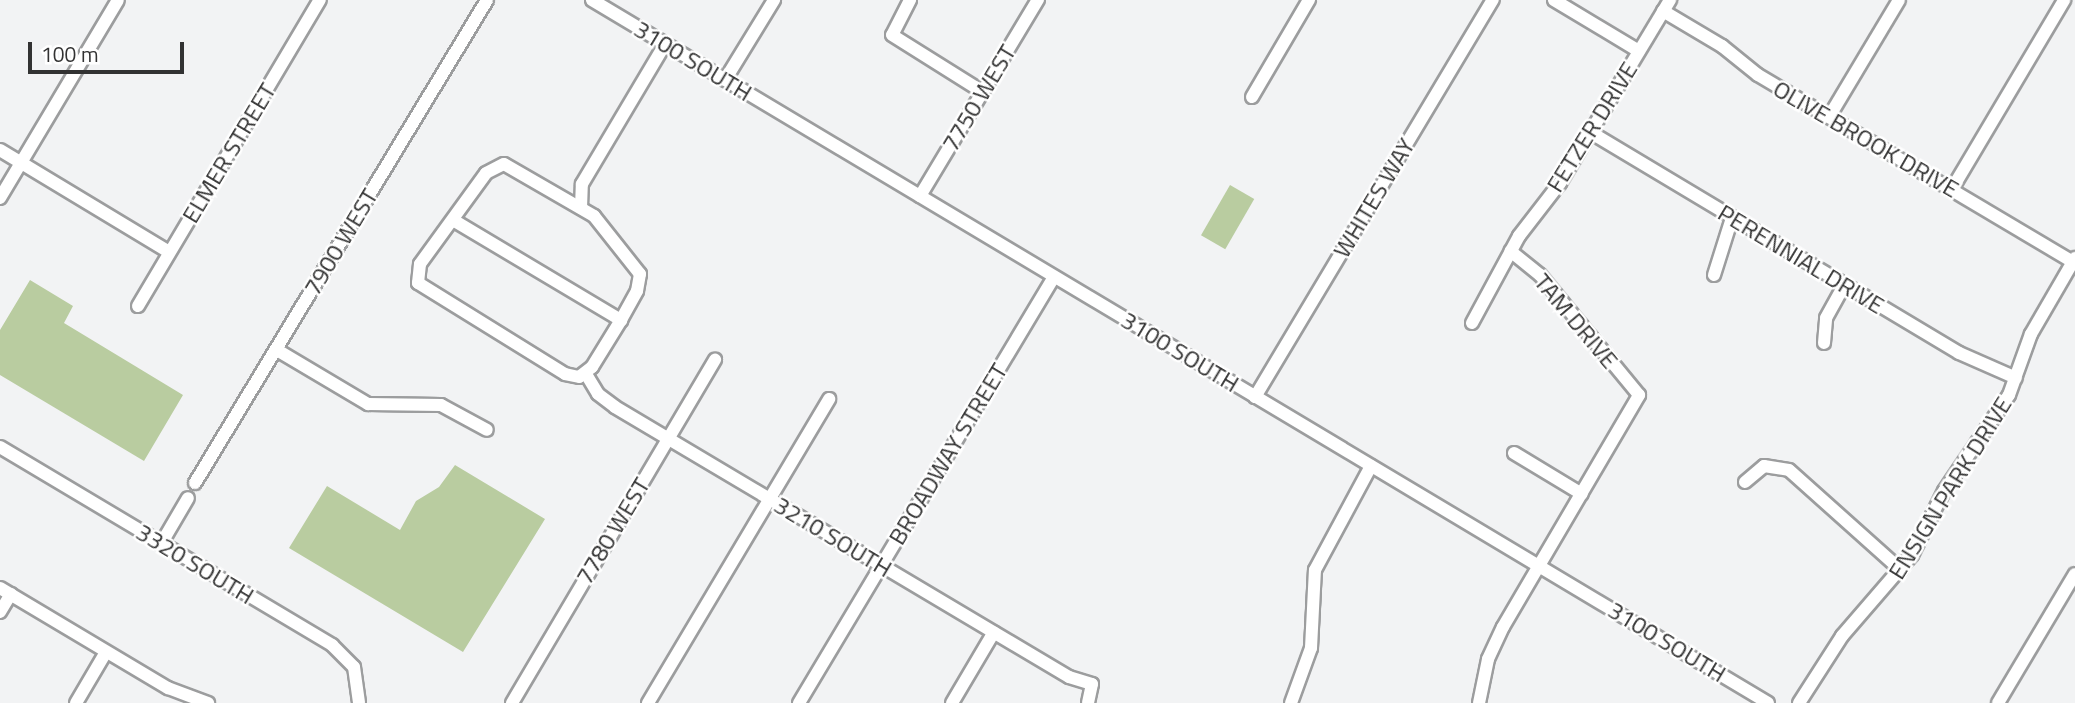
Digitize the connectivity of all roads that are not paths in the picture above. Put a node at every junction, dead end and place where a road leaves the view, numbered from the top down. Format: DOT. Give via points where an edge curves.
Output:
graph roads {
  1 [pos="320,0"];
  2 [pos="487,0"];
  3 [pos="592,0"];
  4 [pos="774,0"];
  5 [pos="910,0"];
  6 [pos="1038,0"];
  7 [pos="1310,0"];
  8 [pos="1493,0"];
  9 [pos="1554,0"];
  10 [pos="1899,0"];
  11 [pos="2064,0"];
  12 [pos="113,2"];
  13 [pos="1667,5"];
  14 [pos="665,44"];
  15 [pos="1639,51"];
  16 [pos="725,80"];
  17 [pos="983,92"];
  18 [pos="1252,97"];
  19 [pos="1829,117"];
  20 [pos="1590,132"];
  21 [pos="0,150"];
  22 [pos="21,163"];
  23 [pos="582,184"];
  24 [pos="1952,189"];
  25 [pos="558,194"];
  26 [pos="920,196"];
  27 [pos="0,198"];
  28 [pos="580,208"];
  29 [pos="1732,218"];
  30 [pos="453,220"];
  31 [pos="1510,251"];
  32 [pos="169,252"];
  33 [pos="2074,260"];
  34 [pos="1714,275"];
  35 [pos="1054,277"];
  36 [pos="1844,285"];
  37 [pos="138,306"];
  38 [pos="621,320"];
  39 [pos="1472,323"];
  40 [pos="1824,343"];
  41 [pos="277,350"];
  42 [pos="715,360"];
  43 [pos="583,376"];
  44 [pos="2017,378"];
  45 [pos="1255,397"];
  46 [pos="829,399"];
  47 [pos="487,430"];
  48 [pos="668,439"];
  49 [pos="0,447"];
  50 [pos="1514,453"];
  51 [pos="1371,466"];
  52 [pos="1745,482"];
  53 [pos="195,483"];
  54 [pos="1582,494"];
  55 [pos="188,498"];
  56 [pos="770,499"];
  57 [pos="161,544"];
  58 [pos="881,565"];
  59 [pos="1540,566"];
  60 [pos="1901,570"];
  61 [pos="2075,574"];
  62 [pos="5,591"];
  63 [pos="0,612"];
  64 [pos="994,632"];
  65 [pos="107,652"];
  66 [pos="76,703"];
  67 [pos="207,703"];
  68 [pos="359,703"];
  69 [pos="512,703"];
  70 [pos="648,703"];
  71 [pos="799,703"];
  72 [pos="952,703"];
  73 [pos="1088,703"];
  74 [pos="1292,703"];
  75 [pos="1479,703"];
  76 [pos="1768,703"];
  77 [pos="1799,703"];
  78 [pos="1998,703"];
  1 -- 32 [label="street, ELMER STREET"];
  2 -- 41 [label="street, 7900 WEST"];
  3 -- 14 [label="street, 3100 SOUTH"];
  4 -- 16 [label="street"];
  5 -- 17 [label="street" via="892,35"];
  6 -- 17 [label="street, 7750 WEST"];
  7 -- 18 [label="street"];
  8 -- 45 [label="street, WHITES WAY"];
  9 -- 15 [label="street"];
  10 -- 19 [label="street"];
  11 -- 24 [label="street"];
  12 -- 22 [label="street"];
  13 -- 15 [label="street, FETZER DRIVE"];
  13 -- 19 [label="street, OLIVE BROOK DRIVE"];
  14 -- 16 [label="street, 3100 SOUTH"];
  14 -- 23 [label="street"];
  15 -- 20 [label="street, FETZER DRIVE"];
  16 -- 26 [label="street, 3100 SOUTH"];
  17 -- 26 [label="street, 7750 WEST"];
  19 -- 24 [label="street, OLIVE BROOK DRIVE"];
  20 -- 29 [label="street, PERENNIAL DRIVE"];
  20 -- 31 [label="street, FETZER DRIVE" via="1556,190"];
  21 -- 22 [label="street"];
  22 -- 27 [label="street"];
  22 -- 32 [label="street"];
  23 -- 25 [label="street"];
  23 -- 28 [label="street"];
  24 -- 33 [label="street, OLIVE BROOK DRIVE"];
  25 -- 28 [label="street"];
  25 -- 30 [label="street" via="513,167 497,165"];
  26 -- 35 [label="street, 3100 SOUTH"];
  28 -- 38 [label="street" via="593,216 640,274 637,291"];
  29 -- 34 [label="street"];
  29 -- 36 [label="street, PERENNIAL DRIVE"];
  30 -- 38 [label="street"];
  30 -- 43 [label="street" via="420,264 416,278 427,292 565,374"];
  31 -- 39 [label="street, FETZER DRIVE"];
  31 -- 54 [label="street, TAM DRIVE" via="1540,275 1639,395"];
  32 -- 37 [label="street, ELMER STREET"];
  33 -- 44 [label="street, ENSIGN PARK DRIVE" via="2031,334"];
  35 -- 45 [label="street, 3100 SOUTH"];
  35 -- 58 [label="street, BROADWAY STREET"];
  36 -- 40 [label="street" via="1826,318"];
  36 -- 44 [label="street, PERENNIAL DRIVE" via="1959,353"];
  38 -- 43 [label="street"];
  41 -- 47 [label="street" via="368,404 441,405"];
  41 -- 53 [label="street, 7900 WEST"];
  42 -- 48 [label="street, 7780 WEST"];
  43 -- 48 [label="street, 3210 SOUTH" via="598,394"];
  44 -- 60 [label="street, ENSIGN PARK DRIVE" via="1944,491"];
  45 -- 51 [label="street, 3100 SOUTH"];
  46 -- 56 [label="street"];
  48 -- 56 [label="street, 3210 SOUTH"];
  48 -- 69 [label="street, 7780 WEST"];
  49 -- 57 [label="street, 3320 SOUTH"];
  50 -- 54 [label="street"];
  51 -- 59 [label="street, 3100 SOUTH"];
  51 -- 74 [label="street" via="1315,570 1311,648"];
  52 -- 60 [label="street" via="1764,466 1789,470"];
  54 -- 59 [label="street"];
  55 -- 57 [label="street"];
  56 -- 58 [label="street, 3210 SOUTH"];
  56 -- 70 [label="street"];
  57 -- 68 [label="street, 3320 SOUTH" via="346,657 356,674"];
  58 -- 64 [label="street, 3210 SOUTH"];
  58 -- 71 [label="street, BROADWAY STREET"];
  59 -- 75 [label="street" via="1488,659"];
  59 -- 76 [label="street, 3100 SOUTH"];
  60 -- 77 [label="street, ENSIGN PARK DRIVE" via="1842,636"];
  61 -- 78 [label="street"];
  62 -- 63 [label="street"];
  62 -- 65 [label="street"];
  64 -- 72 [label="street"];
  64 -- 73 [label="street, 3210 SOUTH" via="1069,677 1091,684"];
  65 -- 66 [label="street"];
  65 -- 67 [label="street" via="168,688"];
}
